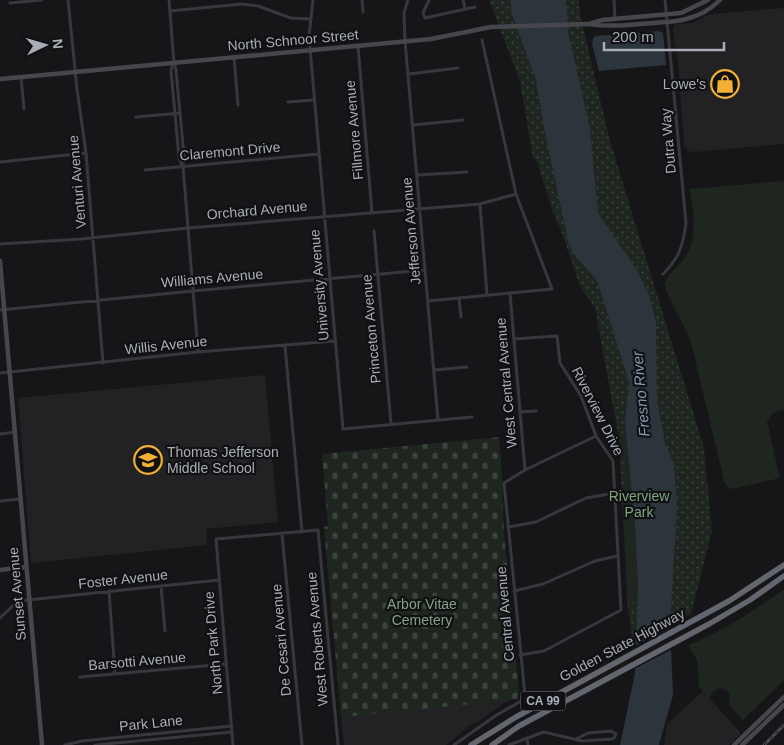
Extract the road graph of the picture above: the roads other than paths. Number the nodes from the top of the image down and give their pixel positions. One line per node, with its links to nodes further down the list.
1 (42, 0): 13 (street)
2 (68, 0): 30 (street, Venturi Avenue)
3 (169, 0): 16 (street)
4 (313, 0): 19 (street, University Avenue)
5 (362, 0): 17 (street)
6 (408, 0): 24 (street)
7 (429, 0): 15 (street)
8 (463, 0): 15 (street)
9 (614, 0): 20 (street)
10 (665, 0): 18 (street, Dutra Way)
11 (708, 0): 18 (street, North Schnoor Street)
12 (720, 0): 21 (street, North Schnoor Street)
13 (10, 3)
14 (475, 6): 15 (street)
15 (465, 9)
16 (170, 11): 19 (street); 28 (street)
17 (363, 12)
18 (667, 14): 20 (street, North Schnoor Street); 21 (street, Dutra Way)
19 (311, 19): 26 (street, University Avenue)
20 (615, 19): 22 (street, North Schnoor Street)
21 (668, 22): 22 (street, North Schnoor Street); 62 (street, Dutra Way)
22 (588, 24): 24 (street, North Schnoor Street)
23 (482, 40): 50 (street)
24 (405, 41): 25 (street, North Schnoor Street); 31 (street, Jefferson Avenue)
25 (358, 46): 26 (street, North Schnoor Street); 53 (street, Fillmore Avenue)
26 (310, 50): 27 (street, North Schnoor Street); 34 (street, University Avenue)
27 (234, 57): 28 (street, North Schnoor Street); 36 (street)
28 (174, 63): 30 (street, North Schnoor Street); 38 (street); 39 (street)
29 (458, 68): 31 (street)
30 (75, 72): 32 (street, North Schnoor Street); 43 (street, Venturi Avenue)
31 (409, 74): 42 (street, Jefferson Avenue)
32 (21, 77): 33 (street, North Schnoor Street); 37 (street)
33 (0, 79)
34 (314, 100): 35 (street); 44 (street, University Avenue)
35 (288, 102)
36 (238, 105)
37 (24, 109)
38 (175, 113): 39 (street); 40 (street); 46 (street)
39 (180, 113): 46 (street)
40 (136, 117)
41 (463, 120): 42 (street)
42 (413, 125): 49 (street, Jefferson Avenue)
43 (86, 153): 45 (street); 57 (street, Venturi Avenue)
44 (318, 154): 46 (street, Claremont Drive); 54 (street, University Avenue)
45 (0, 162)
46 (182, 166): 47 (street, Claremont Drive); 55 (street)
47 (145, 170)
48 (467, 172): 49 (street)
49 (418, 176): 52 (street, Jefferson Avenue)
50 (516, 194): 51 (street, Orchard Avenue); 65 (street)
51 (480, 204): 52 (street, Orchard Avenue); 66 (street)
52 (420, 208): 53 (street, Orchard Avenue); 60 (street, Jefferson Avenue)
53 (372, 213): 54 (street, Orchard Avenue)
54 (324, 216): 55 (street, Orchard Avenue); 63 (street, University Avenue)
55 (188, 228): 57 (street, Orchard Avenue); 64 (street)
56 (374, 231): 61 (street, Princeton Avenue)
57 (93, 238): 58 (street, Orchard Avenue); 68 (street, Venturi Avenue)
58 (0, 244)
59 (0, 261): 70 (street, Sunset Avenue)
60 (426, 270): 61 (street, Williams Avenue); 69 (street, Jefferson Avenue)
61 (378, 274): 63 (street, Williams Avenue); 85 (street, Princeton Avenue)
62 (663, 274)
63 (329, 279): 64 (street, Williams Avenue); 73 (street, University Avenue)
64 (193, 291): 68 (street, Williams Avenue); 75 (street)
65 (510, 293): 66 (street); 72 (street, West Central Avenue)
66 (487, 295): 67 (street)
67 (459, 298): 69 (street); 71 (street)
68 (97, 301): 70 (street, Williams Avenue); 76 (street, Venturi Avenue)
69 (428, 301): 78 (street, Jefferson Avenue)
70 (2, 310): 80 (street, Sunset Avenue)
71 (461, 317)
72 (514, 339): 82 (street, West Central Avenue); 88 (street, Riverview Drive)
73 (335, 341): 74 (street, Willis Avenue); 85 (street, University Avenue)
74 (286, 346): 75 (street, Willis Avenue); 94 (street)
75 (198, 352): 76 (street, Willis Avenue)
76 (102, 363): 80 (street, Willis Avenue)
77 (467, 367): 78 (street)
78 (434, 370): 84 (street, Jefferson Avenue)
79 (0, 373): 80 (street, Willis Avenue)
80 (10, 373): 86 (street, Sunset Avenue)
81 (536, 410): 82 (street)
82 (520, 412): 89 (street, West Central Avenue)
83 (472, 417): 84 (street)
84 (438, 420): 85 (street)
85 (390, 424)
86 (15, 432): 87 (street); 91 (street, Sunset Avenue)
87 (0, 434)
88 (596, 436): 89 (street); 90 (street, Riverview Drive)
89 (525, 470): 93 (street)
90 (615, 493): 93 (street); 96 (street, Riverview Drive)
91 (21, 500): 92 (street); 98 (street, Sunset Avenue)
92 (0, 501)
93 (508, 527): 104 (street, Central Avenue)
94 (302, 532): 95 (street); 127 (street, West Roberts Avenue)
95 (282, 534): 101 (street, North Park Drive); 126 (street, De Cesari Avenue)
96 (617, 556): 104 (street); 108 (street, Riverview Drive)
97 (784, 565): 129 (highway, Golden State Highway / CA 99)
98 (26, 567): 99 (street); 105 (street, Sunset Avenue)
99 (0, 570)
100 (784, 576): 130 (highway, Golden State Highway / CA 99)
101 (219, 580): 102 (street, Foster Avenue); 109 (street, North Park Drive)
102 (161, 586): 103 (street, Foster Avenue); 107 (street)
103 (109, 591): 105 (street, Foster Avenue); 110 (street)
104 (514, 591): 108 (street, Central Avenue)
105 (29, 600): 106 (street); 120 (street, Sunset Avenue)
106 (0, 618)
107 (165, 631)
108 (520, 655): 128 (street, Central Avenue)
109 (226, 664): 110 (street, Barsotti Avenue); 114 (street, North Park Drive)
110 (115, 674): 111 (street, Barsotti Avenue)
111 (80, 677)
112 (784, 697): 133 (street)
113 (784, 705): 134 (street)
114 (232, 726): 115 (street, North Park Drive); 118 (street, Park Lane)
115 (232, 732): 124 (street, Park Lane); 125 (street, North Park Drive)
116 (527, 738): 117 (street); 131 (street); 132 (street)
117 (576, 739): 117 (street)
118 (88, 740): 119 (street, Park Lane); 123 (street)
119 (82, 743): 122 (street, Park Lane)
120 (42, 745)
121 (65, 745): 122 (street, Park Lane)
122 (74, 745)
123 (89, 745)
124 (95, 745)
125 (233, 745)
126 (302, 745)
127 (338, 745)
128 (454, 745)
129 (471, 745)
130 (492, 745)
131 (509, 745)
132 (528, 745)
133 (734, 745)
134 (742, 745)

